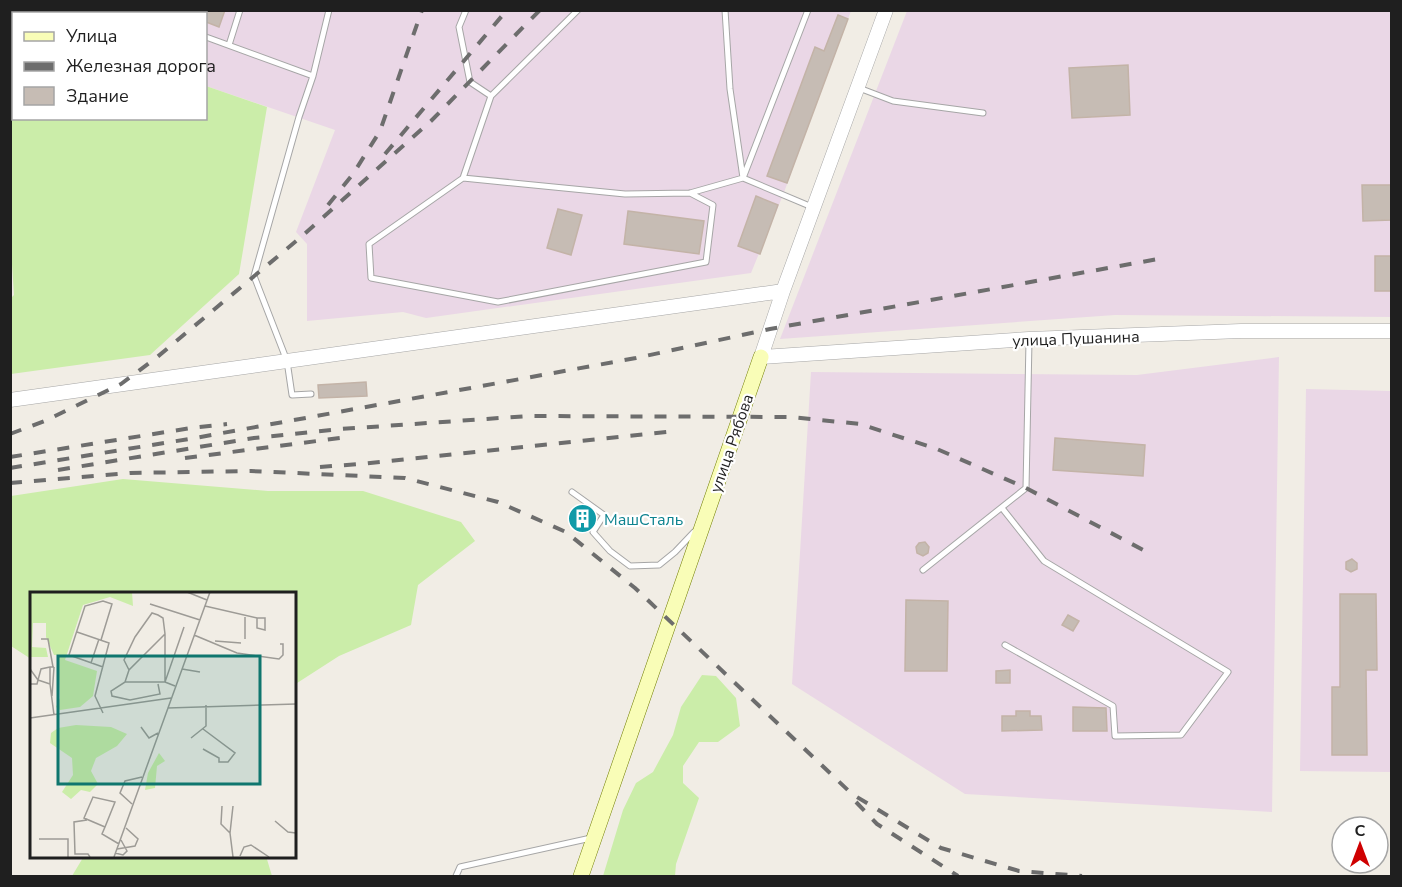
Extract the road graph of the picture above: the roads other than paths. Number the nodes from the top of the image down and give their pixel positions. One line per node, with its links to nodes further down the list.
1 (240, 10): 9 (lane)
2 (329, 10): 10 (lane)
3 (466, 10): 12 (lane)
4 (578, 10): 12 (lane)
5 (725, 10): 15 (lane)
6 (808, 10): 15 (lane)
7 (886, 10): 11 (street, улица Рябова)
8 (207, 37): 9 (lane)
9 (229, 45): 10 (lane)
10 (313, 76): 22 (lane)
11 (858, 87): 13 (lane); 17 (street, улица Рябова)
12 (491, 96): 14 (lane)
13 (983, 113)
14 (463, 178): 16 (lane); 16 (lane)
15 (743, 178): 16 (lane); 17 (lane)
16 (690, 193)
17 (813, 208): 18 (street, улица Рябова)
18 (783, 291): 21 (street, улица Рябова); 22 (street)
19 (1392, 331): 20 (street, улица Пушанина)
20 (1029, 339): 21 (street, улица Пушанина); 26 (lane)
21 (761, 357): 27 (main road, улица Рябова)
22 (287, 361): 23 (lane); 24 (street)
23 (311, 394)
24 (10, 400)
25 (572, 492): 27 (lane)
26 (1002, 508): 28 (lane); 29 (lane)
27 (704, 522): 30 (main road, улица Рябова)
28 (922, 570)
29 (1005, 645)
30 (595, 837): 31 (lane); 32 (main road, улица Рябова)
31 (456, 876)
32 (581, 876)

